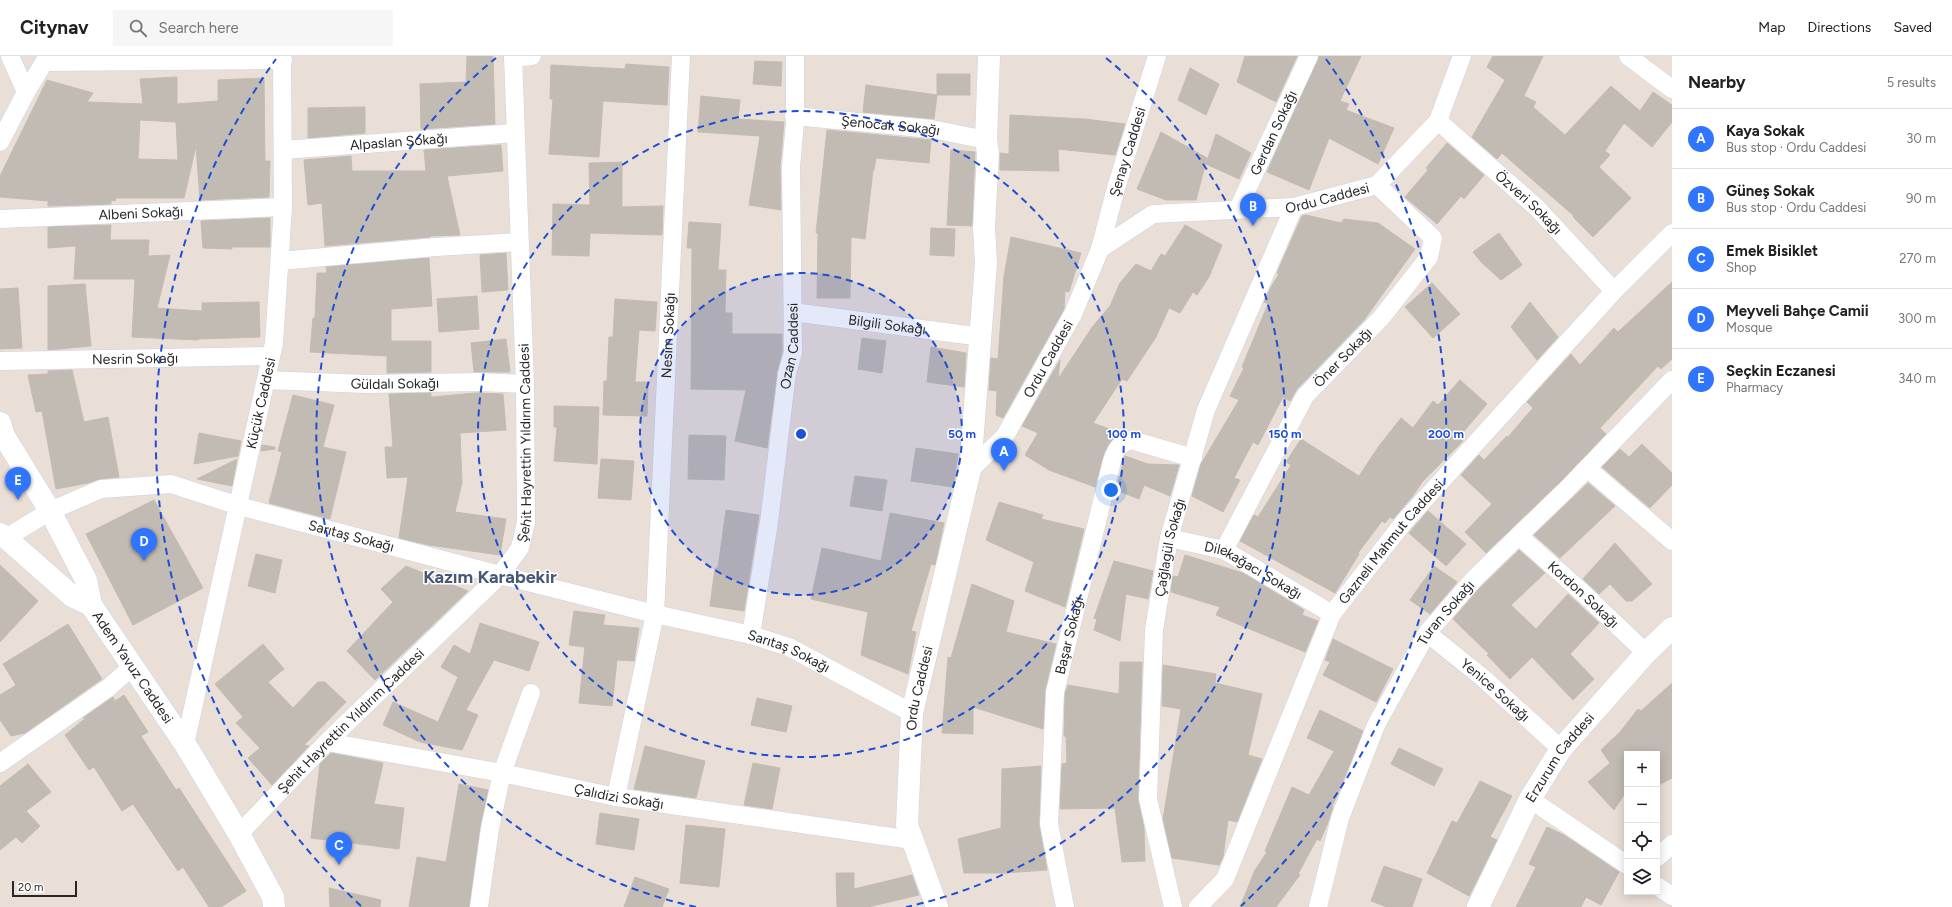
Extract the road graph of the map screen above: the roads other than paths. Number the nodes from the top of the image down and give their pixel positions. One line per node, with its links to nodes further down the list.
1 (10, 56): 14 (street)
2 (532, 56): 10 (street)
3 (681, 56): 51 (street, Nesim Sokağı)
4 (795, 56): 15 (street, Ozan Caddesi)
5 (989, 56): 18 (street, Ordu Caddesi)
6 (1157, 56): 28 (street, Şenay Caddesi)
7 (1310, 56): 24 (street, Gerdan Sokağı)
8 (1462, 56): 16 (street, Ordu Caddesi)
9 (1628, 56): 13 (street)
10 (513, 57): 17 (street, Şehit Hayrettin Yıldırım Caddesi)
11 (282, 58): 12 (street); 20 (street, Küçük Caddesi)
12 (46, 59): 14 (street)
13 (1672, 90)
14 (26, 92): 19 (street)
15 (794, 116): 18 (street, Şenocak Sokağı); 31 (street, Ozan Caddesi)
16 (1438, 121): 21 (street, Ordu Caddesi); 30 (street, Özveri Sokağı)
17 (515, 133): 20 (street, Alpaslan Sokağı); 27 (street, Şehit Hayrettin Yıldırım Caddesi)
18 (986, 140): 32 (street, Ordu Caddesi)
19 (0, 142)
20 (282, 150): 22 (street, Küçük Caddesi)
21 (1377, 185): 23 (street, Ordu Caddesi); 48 (street, Öner Sokağı)
22 (282, 207): 25 (street, Albeni Sokağı); 29 (street, Küçük Caddesi)
23 (1294, 207): 24 (street, Ordu Caddesi); 39 (street, Çağlagül Sokağı)
24 (1238, 209): 28 (street, Ordu Caddesi)
25 (0, 219)
26 (1672, 233): 30 (street, Gazneli Mahmut Caddesi)
27 (519, 242): 29 (street); 37 (street, Şehit Hayrettin Yıldırım Caddesi)
28 (1100, 249): 41 (street, Ordu Caddesi)
29 (280, 262): 33 (street, Küçük Caddesi)
30 (1614, 291): 52 (street, Gazneli Mahmut Caddesi)
31 (793, 312): 32 (street, Bilgili Sokağı); 55 (street, Ozan Caddesi)
32 (982, 337): 41 (street, Ordu Caddesi)
33 (271, 356): 34 (street, Nesrin Sokağı); 35 (street, Küçük Caddesi)
34 (0, 361)
35 (266, 380): 37 (street, Güldalı Sokağı); 42 (street, Küçük Caddesi)
36 (1672, 380): 40 (street, Turan Sokağı)
37 (525, 384): 49 (street, Şehit Hayrettin Yıldırım Caddesi)
38 (0, 423): 43 (street, Adem Yavuz Caddesi)
39 (1193, 458): 46 (street, Çağlagül Sokağı); 77 (street, Başar Sokağı)
40 (1587, 468): 45 (street, Turan Sokağı); 47 (street)
41 (970, 470): 59 (street, Ordu Caddesi)
42 (239, 506): 43 (street, Sarıtaş Sokağı); 49 (street, Sarıtaş Sokağı); 61 (street, Küçük Caddesi)
43 (50, 511): 44 (street, Sarıtaş Sokağı); 50 (street, Adem Yavuz Caddesi)
44 (3, 536): 50 (street)
45 (1519, 536): 54 (street, Turan Sokağı); 56 (street, Kordon Sokağı)
46 (1169, 538): 48 (street, Dilekağacı Sokağı); 78 (street, Çağlagül Sokağı)
47 (1672, 541)
48 (1224, 550): 52 (street, Dilekağacı Sokağı)
49 (500, 575): 51 (street, Sarıtaş Sokağı); 60 (street, Şehit Hayrettin Yıldırım Caddesi)
50 (91, 605): 57 (street, Adem Yavuz Caddesi)
51 (655, 614): 55 (street, Sarıtaş Sokağı); 65 (street)
52 (1332, 614): 79 (street, Gazneli Mahmut Caddesi)
53 (1672, 628): 56 (street, Erzurum Caddesi)
54 (1427, 633): 62 (street, Yenice Sokağı); 80 (street, Turan Sokağı)
55 (751, 635): 59 (street, Sarıtaş Sokağı)
56 (1646, 653): 62 (street, Erzurum Caddesi)
57 (133, 666): 61 (street, Adem Yavuz Caddesi); 63 (street)
58 (531, 693): 64 (street)
59 (912, 713): 68 (street, Ordu Caddesi)
60 (327, 742): 64 (street, Çalıdizi Sokağı); 67 (street, Şehit Hayrettin Yıldırım Caddesi)
61 (185, 744): 67 (street, Adem Yavuz Caddesi)
62 (1561, 749): 66 (street, Erzurum Caddesi)
63 (0, 763)
64 (502, 773): 65 (street, Çalıdizi Sokağı); 75 (street)
65 (616, 797): 68 (street, Çalıdizi Sokağı)
66 (1530, 799): 71 (street); 81 (street, Erzurum Caddesi)
67 (239, 834): 74 (street, Adem Yavuz Caddesi)
68 (912, 840): 76 (street, Ordu Caddesi)
69 (1672, 844): 70 (street)
70 (1660, 855)
71 (1624, 864)
72 (1660, 888): 73 (street)
73 (1672, 896)
74 (274, 907)
75 (479, 907)
76 (937, 907)
77 (1065, 907)
78 (1173, 907)
79 (1198, 907)
80 (1318, 907)
81 (1478, 907)

